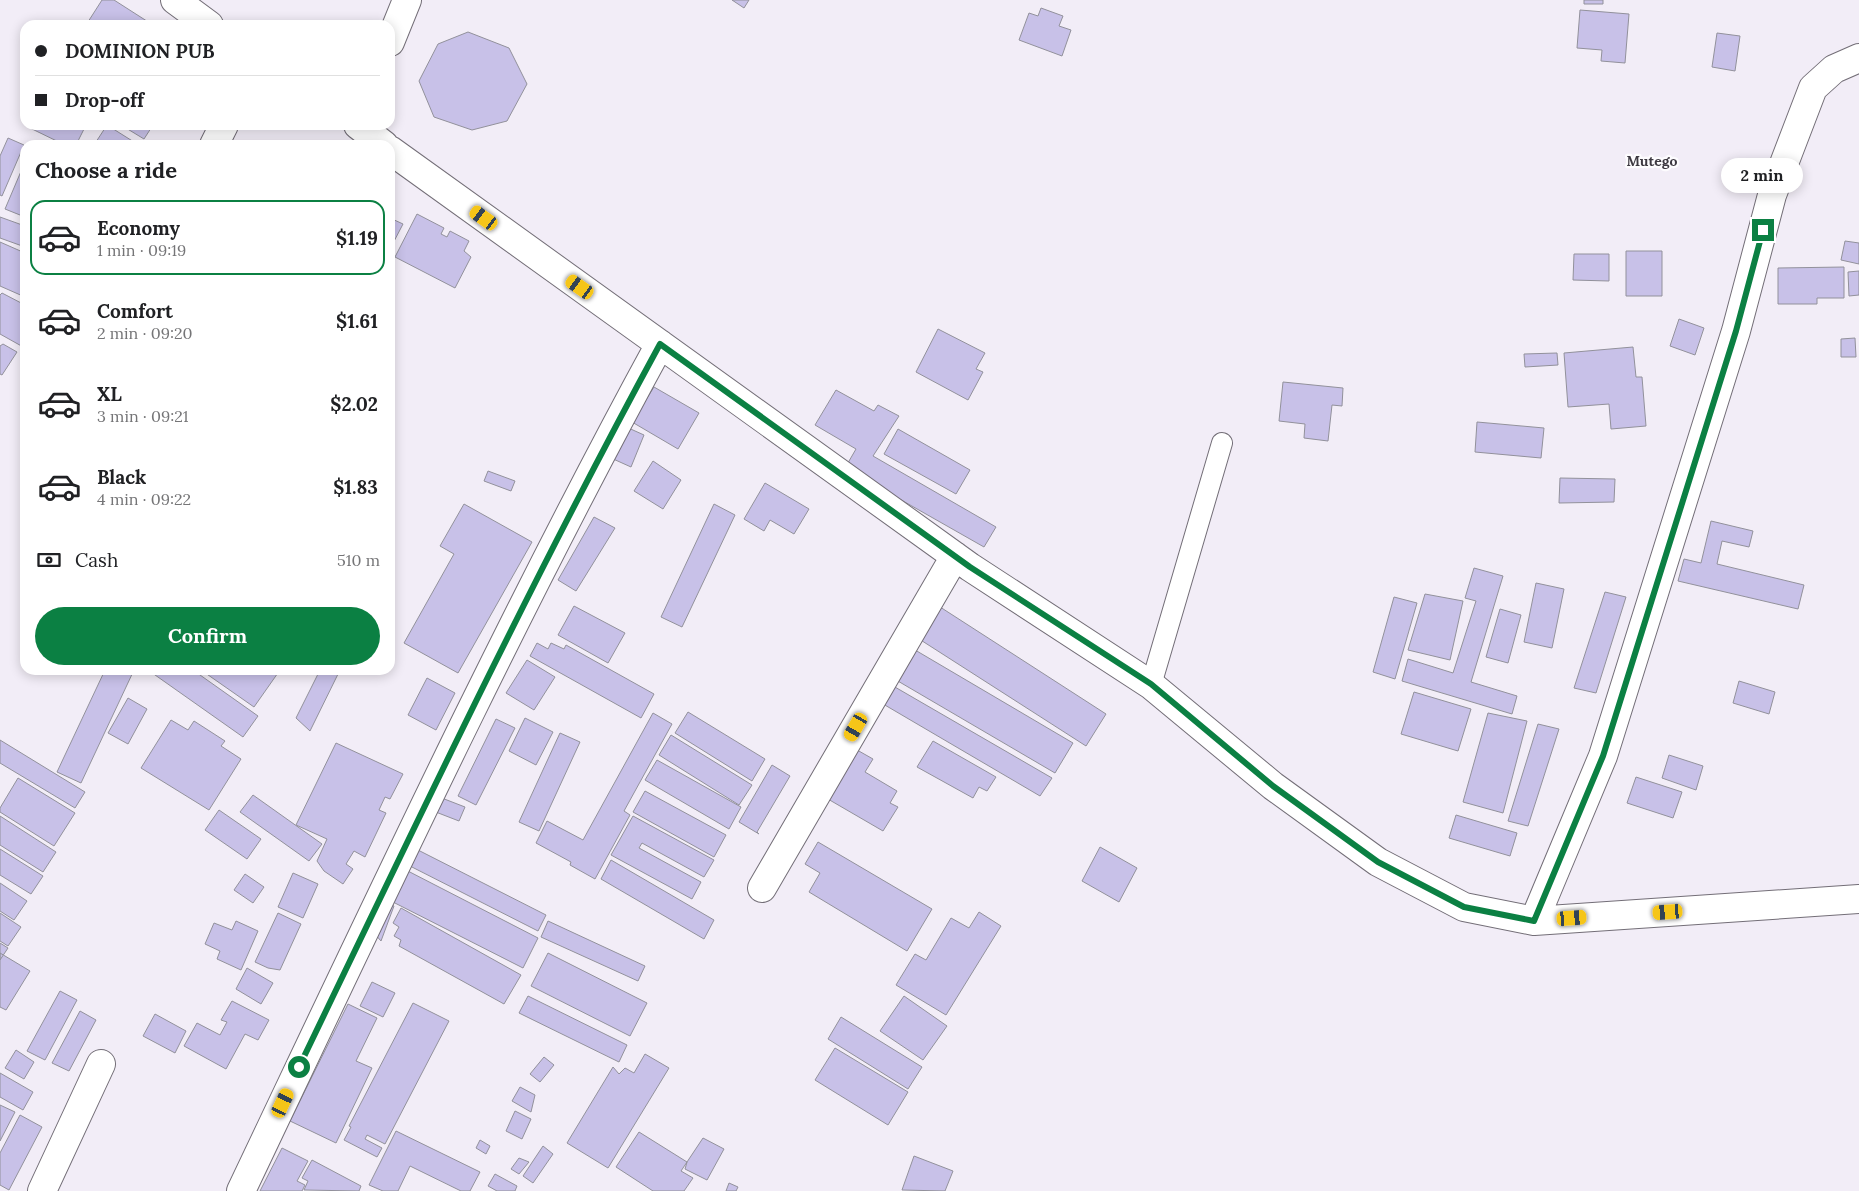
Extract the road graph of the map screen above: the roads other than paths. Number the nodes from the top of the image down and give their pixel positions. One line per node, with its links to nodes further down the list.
1 (175, 0): 3 (street)
2 (407, 0): 4 (street)
3 (202, 20)
4 (395, 30)
5 (1859, 58): 15 (street)
6 (364, 130): 7 (street)
7 (378, 140)
8 (395, 154): 9 (street)
9 (660, 344): 11 (street); 18 (street)
10 (1222, 443): 12 (lane)
11 (955, 556): 12 (street); 13 (street)
12 (1151, 684): 15 (street)
13 (762, 888)
14 (1859, 899): 15 (street)
15 (1534, 921)
16 (101, 1064): 17 (street)
17 (42, 1191)
18 (240, 1191)

